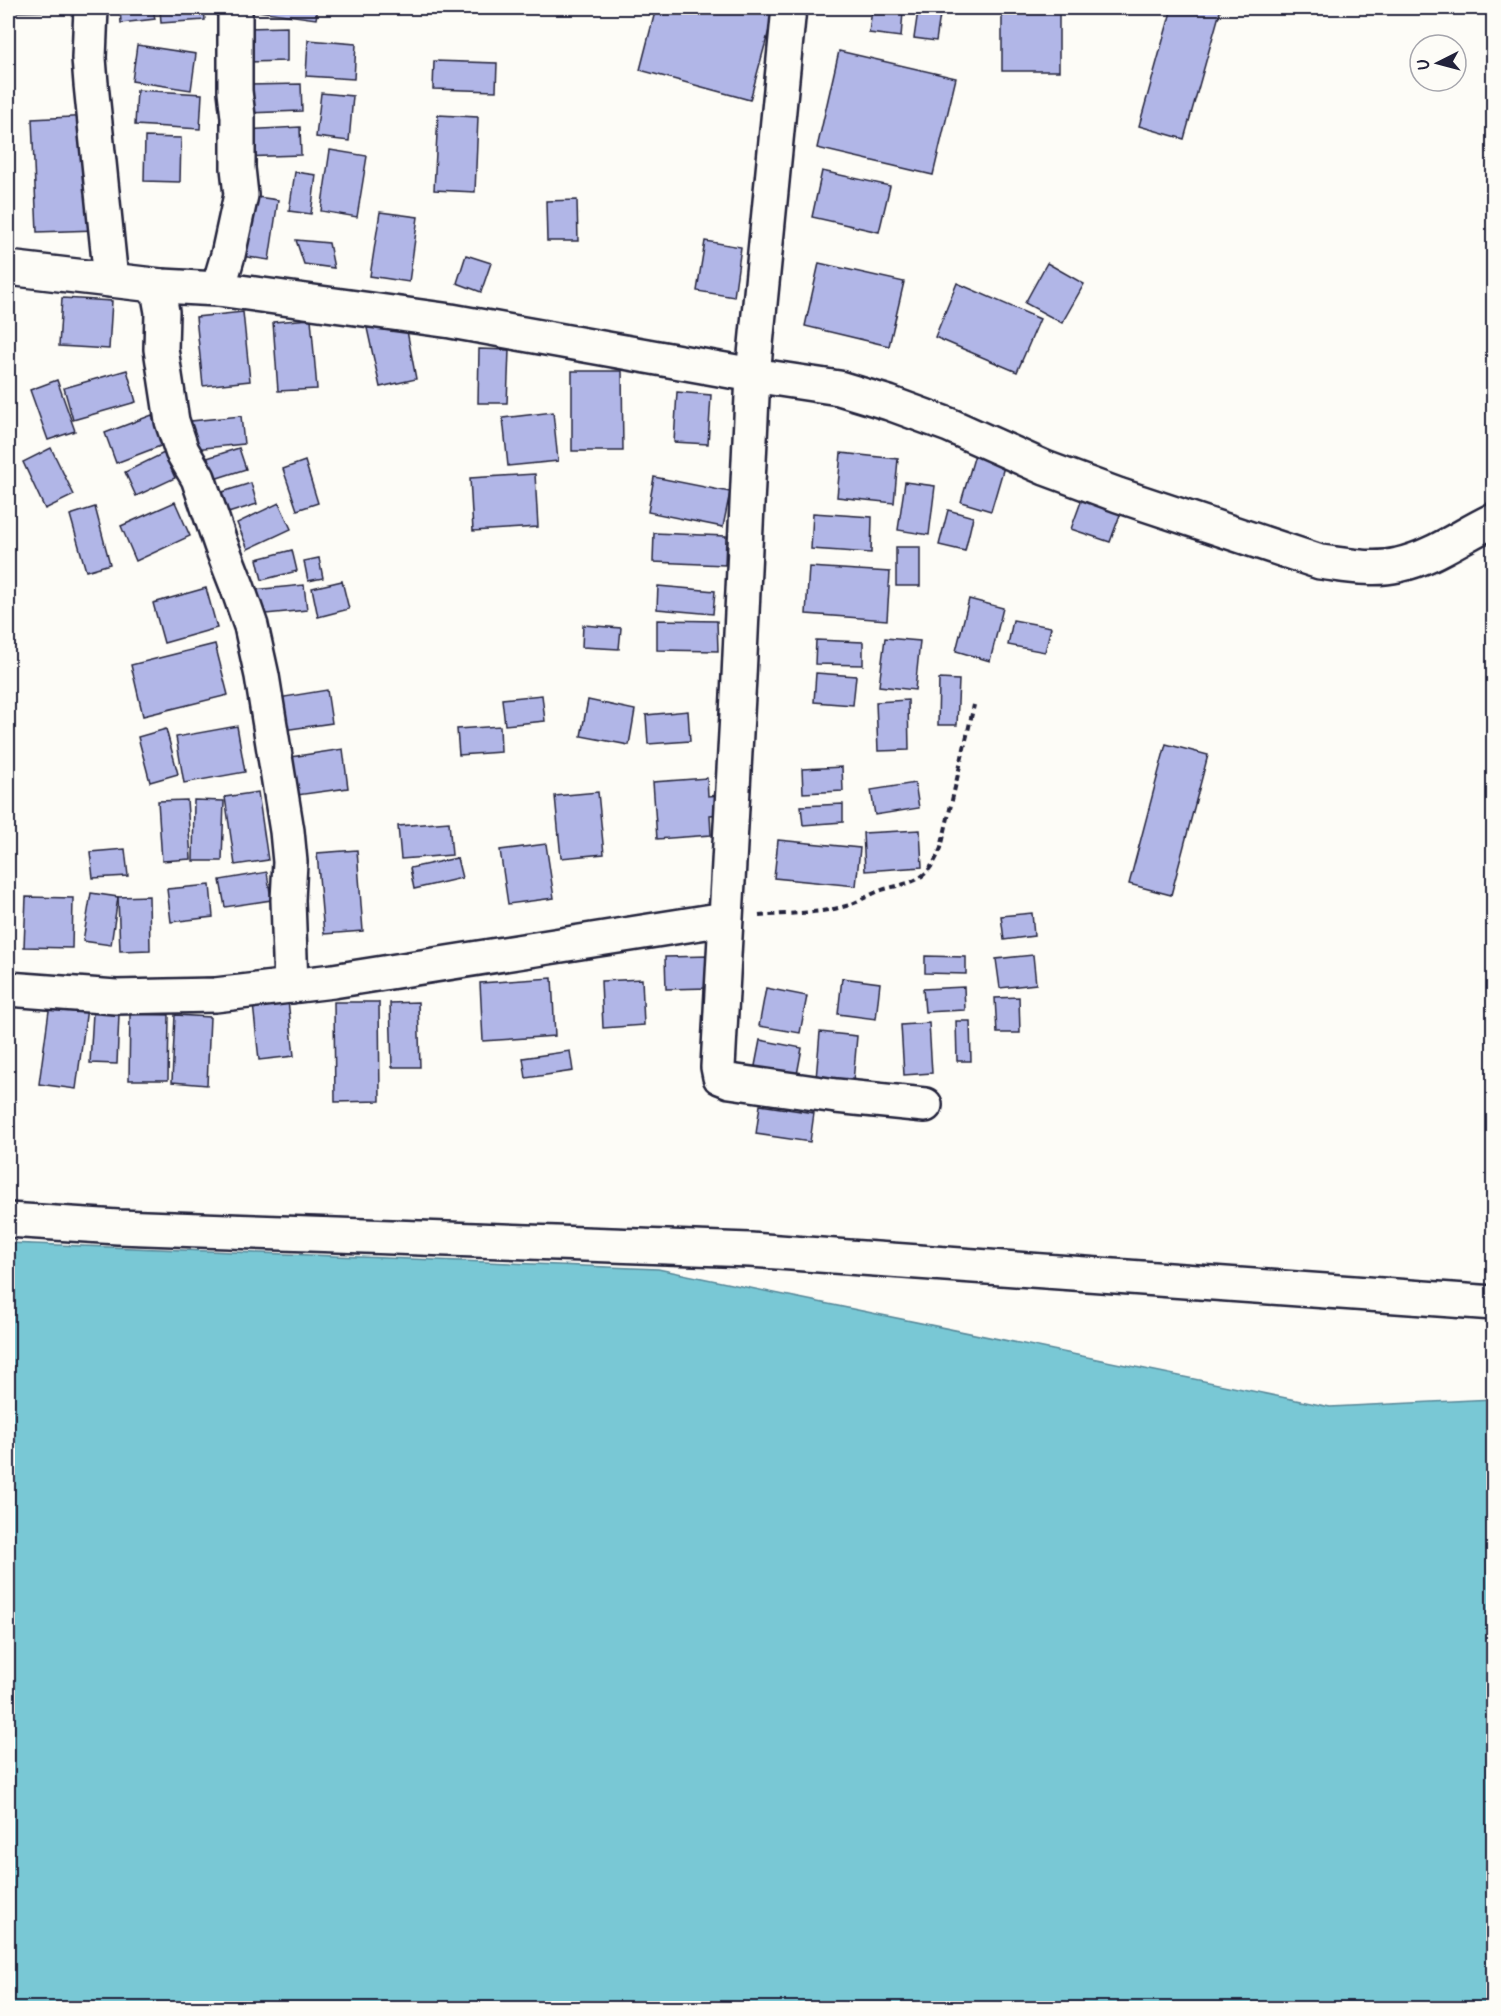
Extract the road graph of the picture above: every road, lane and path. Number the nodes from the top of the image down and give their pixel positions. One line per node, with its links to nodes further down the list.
1 (91, 8): 5 (street)
2 (235, 8): 7 (street)
3 (789, 8): 8 (street)
4 (8, 268): 5 (street)
5 (111, 280): 6 (street)
6 (162, 286): 7 (street); 12 (street)
7 (218, 289): 8 (street)
8 (753, 375): 9 (street); 11 (street)
9 (1494, 520)
10 (974, 705): 11 (path)
11 (725, 918): 12 (street); 14 (street)
12 (291, 986): 13 (street)
13 (8, 989)
14 (924, 1105)
15 (8, 1220): 16 (street)
16 (1494, 1303)

